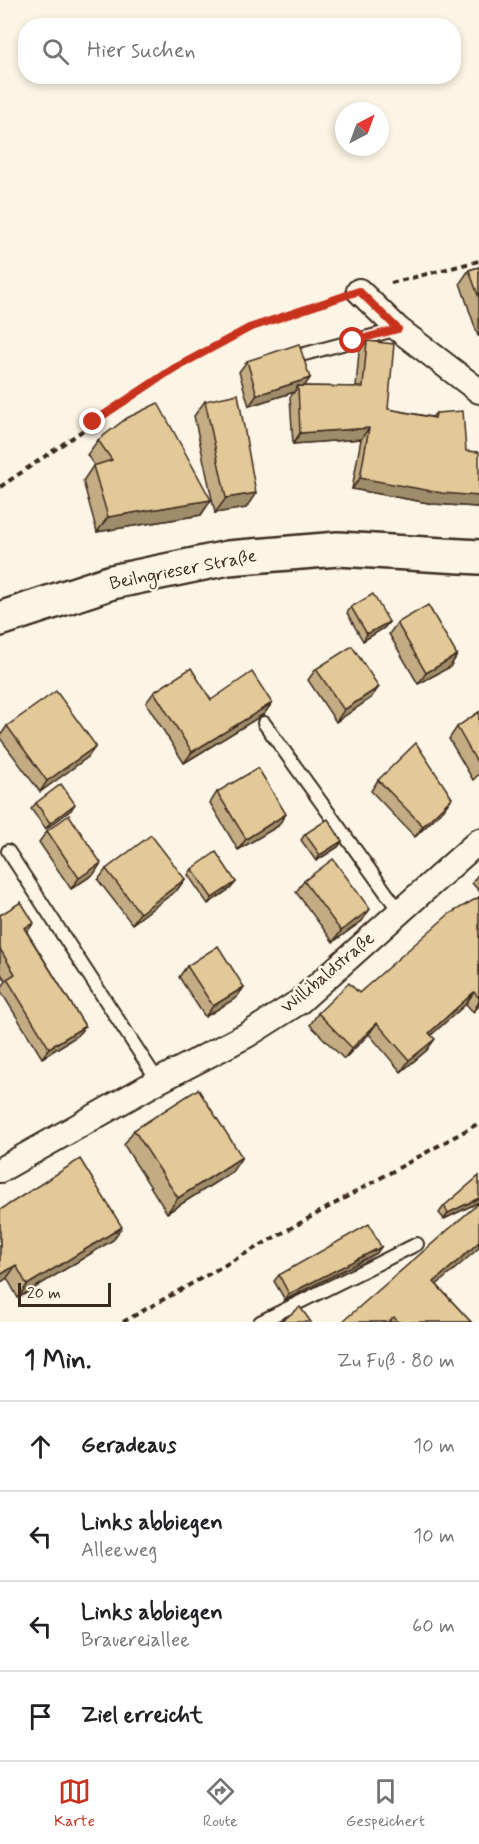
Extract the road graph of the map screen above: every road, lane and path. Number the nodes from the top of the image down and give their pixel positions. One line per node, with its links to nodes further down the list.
1 (479, 261): 2 (path)
2 (359, 291): 3 (street); 6 (path)
3 (398, 329): 4 (lane); 5 (street)
4 (302, 355)
5 (479, 392)
6 (0, 487)
7 (479, 556): 8 (main road, Beilngrieser Straße)
8 (0, 619)
9 (264, 723): 12 (lane)
10 (479, 841): 12 (street, Willibaldstraße)
11 (8, 851): 13 (lane)
12 (400, 912): 13 (street, Willibaldstraße)
13 (158, 1081): 15 (street, Willibaldstraße)
14 (479, 1123): 17 (path)
15 (0, 1170)
16 (417, 1244): 18 (lane)
17 (123, 1322)
18 (260, 1322)

